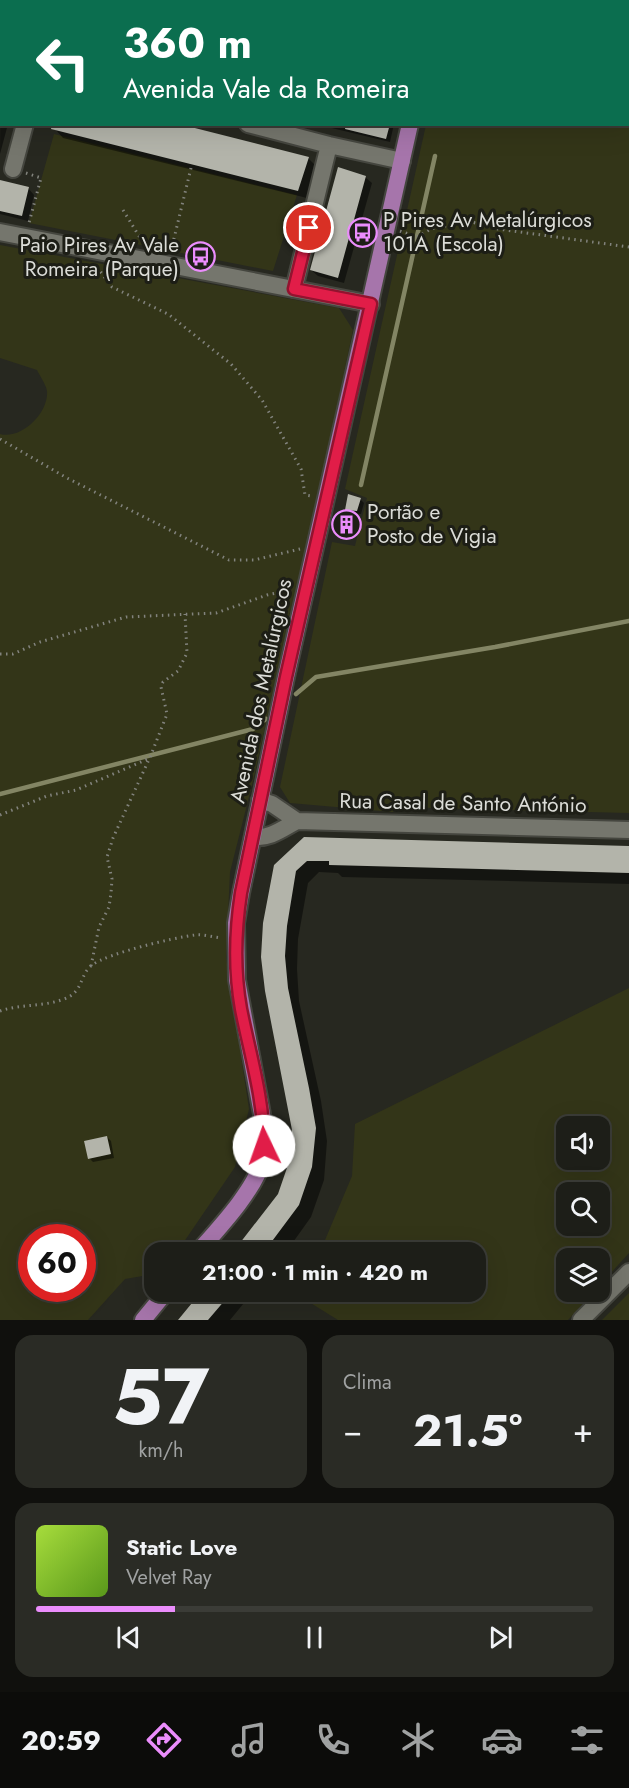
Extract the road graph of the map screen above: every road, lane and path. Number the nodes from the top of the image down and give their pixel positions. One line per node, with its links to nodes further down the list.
1 (24, 126): 7 (street)
2 (256, 126): 4 (street)
3 (410, 126): 5 (main road, Avenida dos Metalúrgicos)
4 (329, 145): 5 (street); 16 (street)
5 (402, 161): 17 (main road, Avenida dos Metalúrgicos)
6 (191, 168): 12 (path)
7 (13, 169): 11 (path)
8 (123, 210): 12 (path)
9 (398, 230): 13 (path)
10 (0, 232): 11 (street)
11 (25, 237): 14 (street)
12 (172, 245): 15 (path)
13 (629, 247)
14 (97, 251): 15 (street); 19 (path)
15 (168, 265): 16 (street)
16 (294, 289): 17 (street)
17 (371, 304): 19 (main road, Avenida dos Metalúrgicos)
18 (0, 439): 20 (path)
19 (327, 500): 20 (main road, Avenida dos Metalúrgicos)
20 (316, 546): 21 (main road, Avenida dos Metalúrgicos)
21 (307, 586): 22 (path); 25 (main road, Avenida dos Metalúrgicos)
22 (185, 614): 23 (path); 24 (path)
23 (0, 654)
24 (149, 758): 26 (path); 31 (path)
25 (260, 800): 27 (street); 29 (main road, Avenida dos Metalúrgicos)
26 (0, 815)
27 (297, 821): 28 (street, Rua Casal de Santo António); 29 (street)
28 (629, 830)
29 (253, 837): 30 (main road, Avenida dos Metalúrgicos)
30 (236, 940): 31 (path); 33 (main road, Avenida dos Metalúrgicos)
31 (91, 966): 32 (path)
32 (0, 1011)
33 (206, 1242)
34 (629, 1272): 37 (street)
35 (158, 1302): 36 (main road)
36 (143, 1320)
37 (581, 1320)

